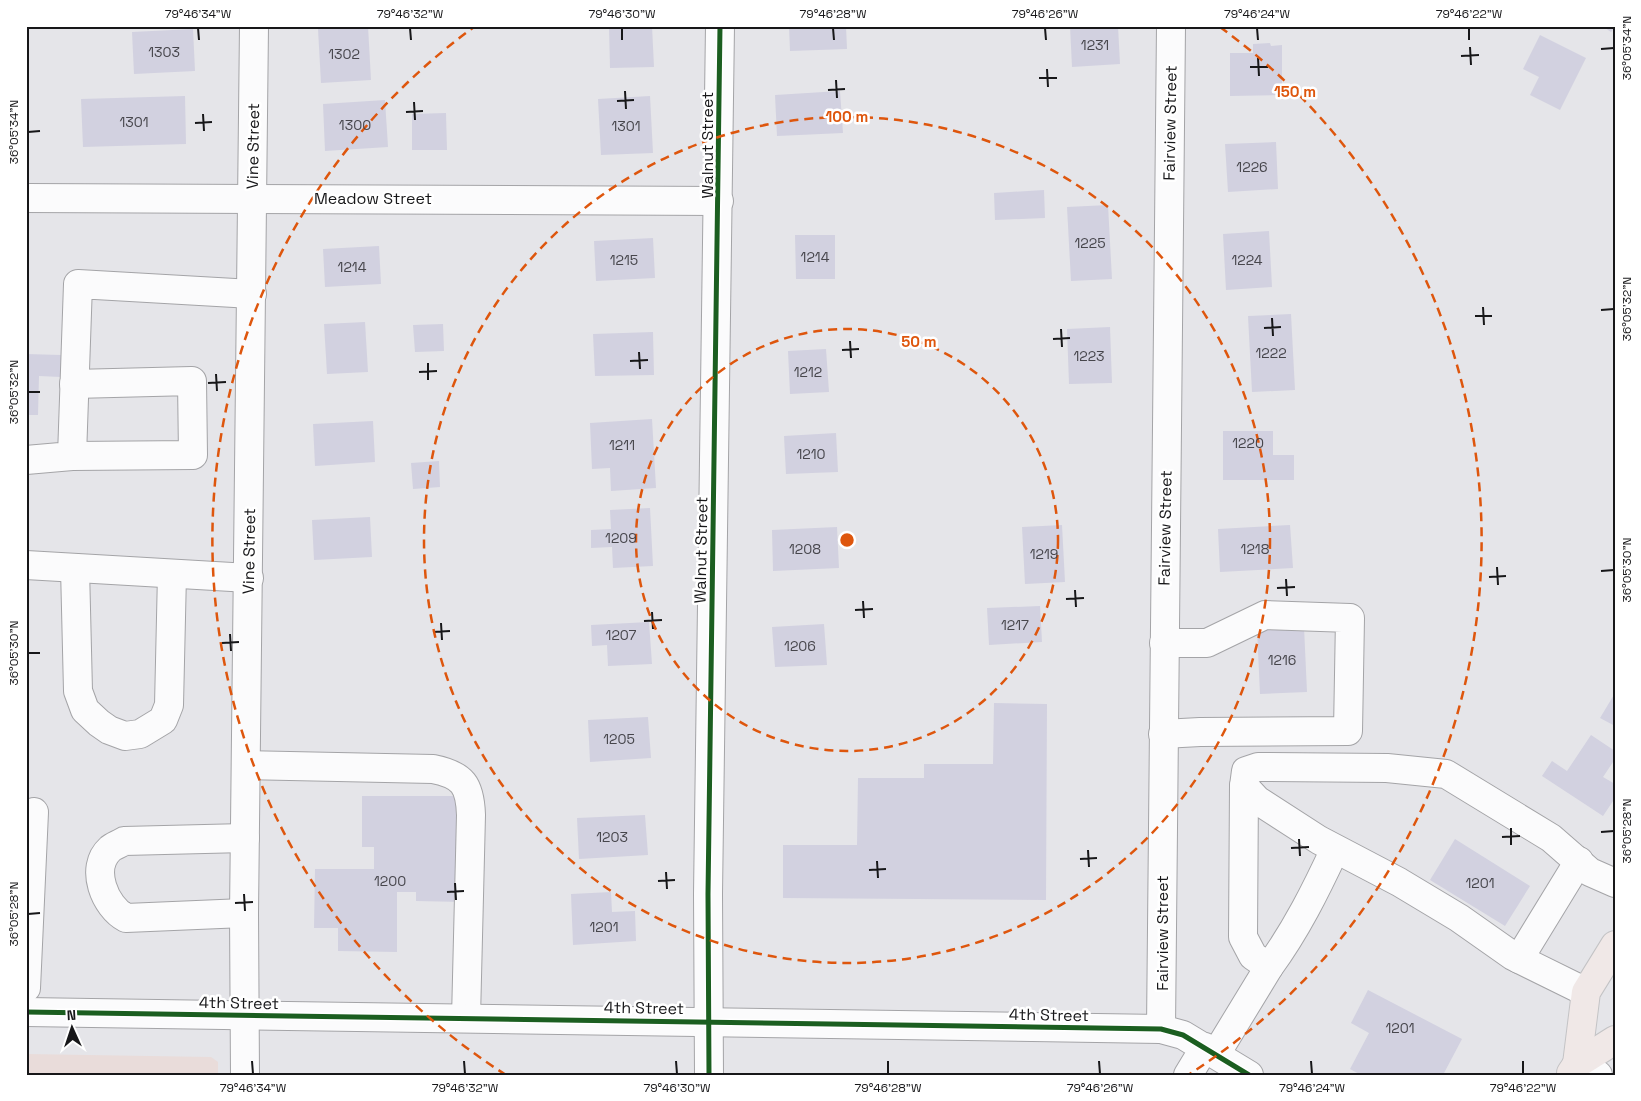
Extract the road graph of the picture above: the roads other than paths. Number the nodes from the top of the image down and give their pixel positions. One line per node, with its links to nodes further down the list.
1 (254, 26): 5 (street, Vine Street)
2 (720, 26): 6 (street, Walnut Street)
3 (1171, 26): 15 (street, Fairview Street)
4 (26, 198): 5 (street, Meadow Street)
5 (253, 198): 6 (street, Meadow Street); 7 (street, Vine Street)
6 (719, 201): 33 (street, Walnut Street)
7 (252, 294): 8 (street); 14 (street, Vine Street)
8 (74, 384): 9 (street); 9 (street)
9 (72, 456): 10 (street)
10 (26, 460)
11 (26, 566): 12 (street)
12 (75, 568): 13 (street); 13 (street)
13 (172, 574): 14 (street)
14 (249, 578): 17 (street, Vine Street)
15 (1164, 643): 16 (street, Fairview Street); 16 (street)
16 (1163, 734): 34 (street, Fairview Street)
17 (246, 765): 20 (street, Vine Street); 32 (street)
18 (1244, 786): 21 (street); 22 (street); 27 (street)
19 (34, 812): 28 (street)
20 (245, 838): 24 (street, Vine Street); 24 (street)
21 (1336, 849): 26 (street); 27 (street)
22 (1579, 862): 23 (street); 26 (street)
23 (1615, 883)
24 (244, 913): 31 (street, Vine Street)
25 (1615, 945): 29 (main road)
26 (1519, 959): 29 (street)
27 (1269, 967): 36 (street)
28 (26, 988)
29 (1586, 992): 37 (main road)
30 (26, 1012): 31 (street, 4th Street)
31 (245, 1016): 32 (street, 4th Street); 38 (street, Vine Street)
32 (466, 1018): 33 (street, 4th Street)
33 (710, 1022): 34 (street, 4th Street); 39 (street, Walnut Street)
34 (1161, 1029): 36 (street, 4th Street)
35 (1615, 1040): 37 (main road)
36 (1210, 1050): 40 (street); 41 (street, 4th Street)
37 (1582, 1071)
38 (245, 1075)
39 (709, 1075)
40 (1188, 1075)
41 (1250, 1075)

